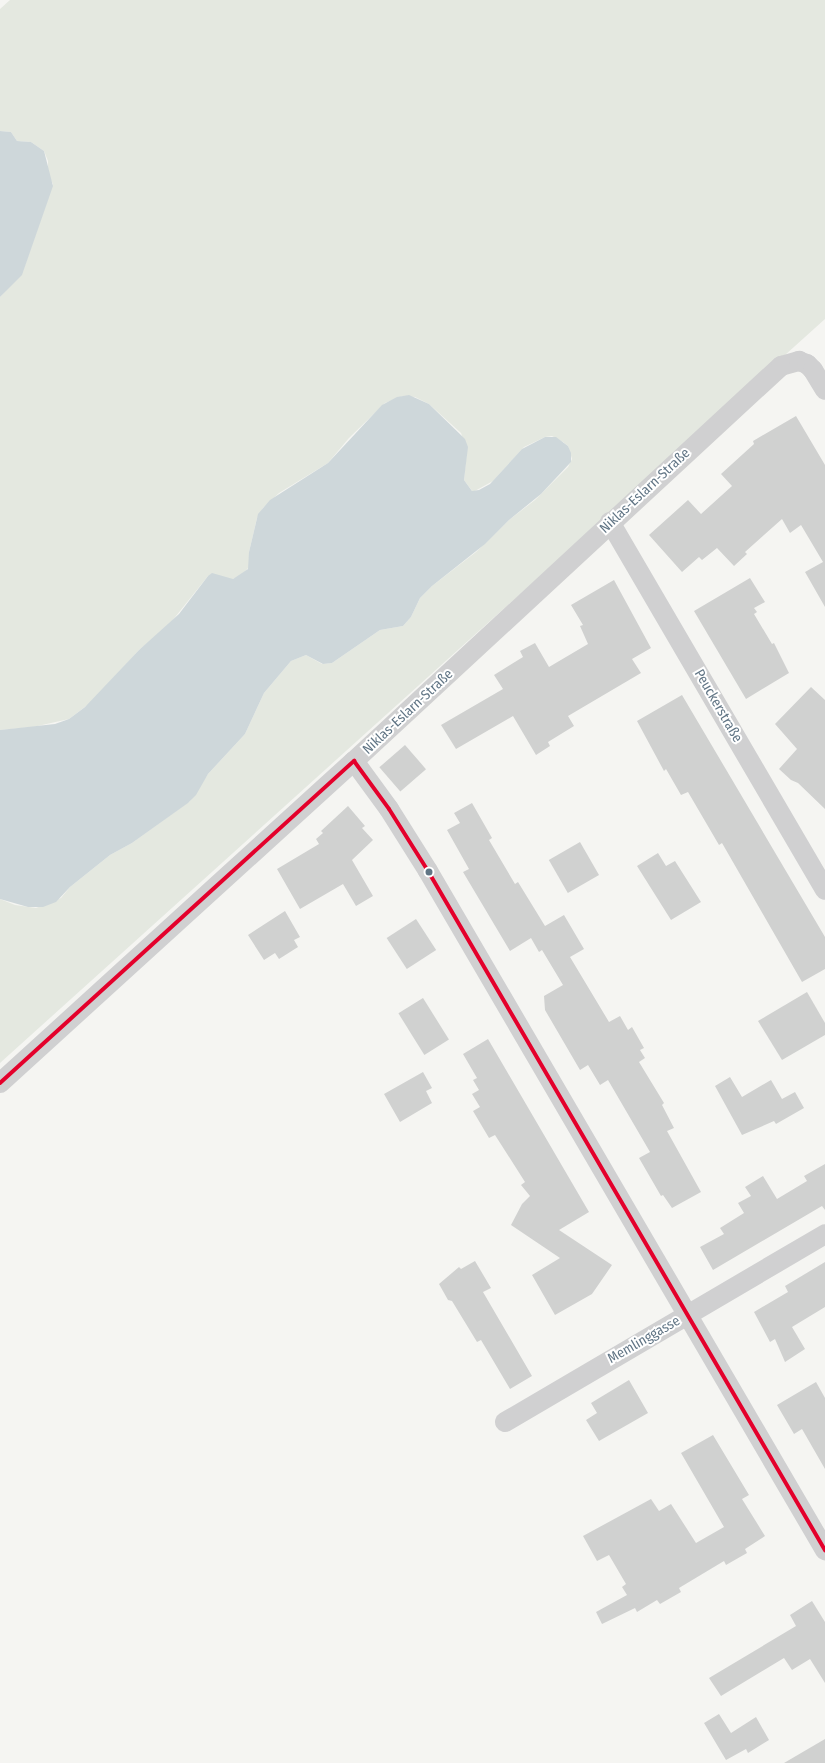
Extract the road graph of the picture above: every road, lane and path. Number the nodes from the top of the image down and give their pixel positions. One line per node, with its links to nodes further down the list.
1 (825, 390): 2 (street, Niklas-Eslarn-Straße)
2 (610, 522): 3 (street, Niklas-Eslarn-Straße); 4 (street, Peuckerstraße)
3 (354, 762): 5 (street, Niklas-Eslarn-Straße); 7 (street)
4 (825, 890)
5 (0, 1083)
6 (825, 1234): 7 (street, Memlinggasse)
7 (687, 1315): 8 (street, Memlinggasse); 9 (street)
8 (505, 1422)
9 (825, 1550)

